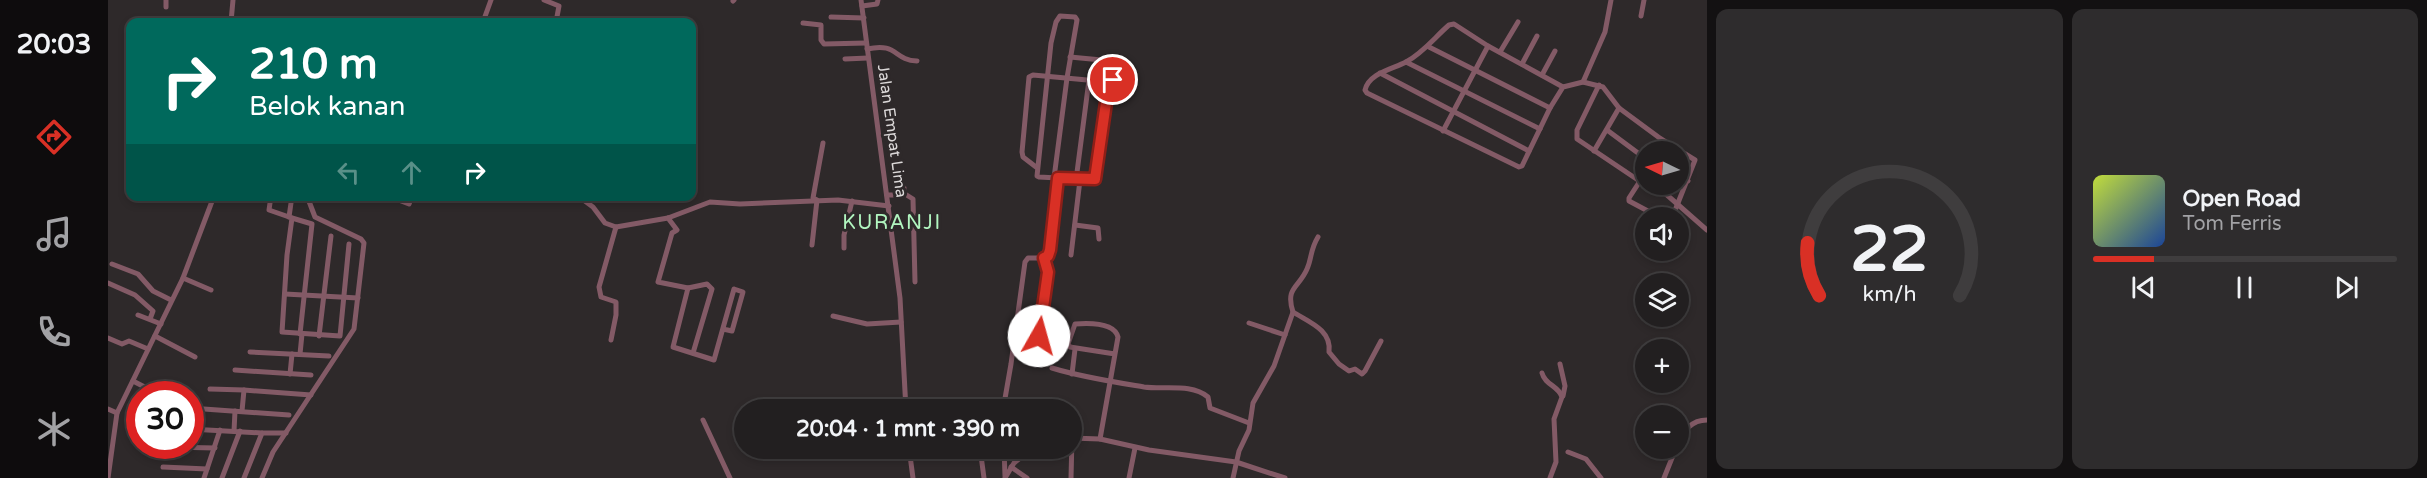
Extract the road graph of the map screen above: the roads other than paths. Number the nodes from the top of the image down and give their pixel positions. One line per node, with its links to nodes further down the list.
1 (232, 0): 10 (street)
2 (491, 0): 11 (street)
3 (544, 0): 12 (street)
4 (878, 0): 7 (street)
5 (1611, 0): 34 (street)
6 (1644, 0): 8 (street)
7 (862, 3): 13 (street, Jalan Empat Lima)
8 (1641, 16)
9 (831, 17): 13 (street)
10 (231, 18)
11 (484, 18)
12 (557, 18)
13 (864, 18): 17 (street, Jalan Empat Lima)
14 (1518, 22): 21 (street)
15 (803, 23): 17 (street)
16 (1537, 36): 27 (street)
17 (866, 46): 23 (street, Jalan Empat Lima); 25 (street)
18 (1488, 46): 19 (street); 21 (street); 28 (street)
19 (1429, 47): 26 (street); 28 (street)
20 (1555, 51): 30 (street)
21 (1500, 52): 27 (street)
22 (1070, 57): 31 (street); 32 (street); 35 (street)
23 (868, 58): 24 (street); 58 (street, Jalan Empat Lima)
24 (845, 59)
25 (917, 61)
26 (1406, 62): 29 (street); 38 (street)
27 (1522, 64): 30 (street)
28 (1475, 70): 38 (street); 39 (street)
29 (1380, 73): 41 (street); 44 (street)
30 (1542, 75): 37 (street)
31 (1047, 77): 32 (street); 52 (street); 52 (street)
32 (1066, 78): 33 (street); 53 (street)
33 (1089, 80): 35 (street); 56 (street)
34 (1584, 80): 36 (street); 37 (street)
35 (1109, 82): 56 (street)
36 (1599, 85): 40 (street); 48 (street)
37 (1563, 87): 39 (street)
38 (1464, 90): 41 (street); 42 (street)
39 (1550, 108): 42 (street)
40 (1619, 108): 43 (street); 45 (street)
41 (1453, 112): 44 (street); 49 (street)
42 (1540, 129): 49 (street)
43 (1607, 130): 48 (street); 50 (street)
44 (1443, 131): 49 (street)
45 (1661, 139): 46 (street)
46 (1665, 141)
47 (823, 143): 61 (street)
48 (1594, 150): 54 (street)
49 (1529, 151)
50 (1635, 151)
51 (1689, 155): 55 (street)
52 (1036, 167): 53 (street)
53 (1056, 178): 56 (street); 84 (street)
54 (1635, 178)
55 (1689, 178)
56 (1078, 180): 74 (street)
57 (1635, 187): 70 (street)
58 (886, 195): 69 (street, Jalan Empat Lima); 87 (street)
59 (1667, 195): 68 (street)
60 (1683, 195): 68 (street)
61 (817, 200): 67 (street); 73 (street); 81 (street)
62 (212, 201): 86 (street)
63 (270, 201): 72 (street)
64 (292, 201): 72 (street)
65 (309, 201): 95 (street)
66 (585, 201): 75 (street)
67 (852, 201): 69 (street); 82 (street)
68 (1679, 204): 71 (street); 76 (street)
69 (888, 206): 101 (street, Jalan Empat Lima)
70 (1640, 207)
71 (1678, 207)
72 (291, 218): 91 (street); 92 (street)
73 (668, 218): 75 (street); 89 (street)
74 (1075, 225): 79 (street); 83 (street)
75 (616, 227): 111 (street)
76 (1707, 229)
77 (331, 236): 93 (street)
78 (1318, 237): 97 (street)
79 (1099, 239)
80 (349, 244): 94 (street)
81 (812, 245)
82 (844, 248)
83 (1071, 255)
84 (1044, 258): 110 (street); 110 (street)
85 (112, 264): 96 (street)
86 (183, 278): 90 (street); 96 (street)
87 (915, 282)
88 (108, 283): 100 (street)
89 (688, 288): 116 (street); 116 (street)
90 (211, 290)
91 (285, 294): 92 (street); 105 (street)
92 (303, 295): 93 (street); 105 (street)
93 (323, 296): 94 (street); 108 (street)
94 (345, 297): 95 (street); 108 (street)
95 (358, 298): 134 (street)
96 (171, 300): 103 (street)
97 (1293, 312): 106 (street); 112 (street)
98 (138, 315): 100 (street)
99 (833, 316): 101 (street)
100 (150, 319): 103 (street)
101 (901, 322): 136 (street, Jalan Empat Lima)
102 (1249, 323): 106 (street)
103 (161, 324): 107 (street)
104 (723, 329): 104 (street); 116 (street)
105 (301, 334): 108 (street); 118 (street)
106 (1285, 335): 146 (street)
107 (155, 336): 113 (street); 121 (street)
108 (318, 336)
109 (108, 338): 113 (street)
110 (1015, 338): 137 (street)
111 (611, 340)
112 (1381, 341)
113 (148, 349): 130 (street)
114 (1075, 349): 119 (street); 119 (street); 127 (street)
115 (250, 352): 117 (street)
116 (693, 353)
117 (292, 354): 118 (street); 126 (street)
118 (300, 354): 120 (street)
119 (1115, 354): 129 (street)
120 (329, 356)
121 (195, 357)
122 (1560, 364): 135 (street)
123 (1052, 368): 127 (street)
124 (235, 370): 126 (street)
125 (1542, 373): 135 (street)
126 (290, 374): 128 (street)
127 (1072, 374): 129 (street)
128 (311, 375)
129 (1111, 380): 146 (street); 154 (street)
130 (133, 381)
131 (210, 388): 132 (street)
132 (244, 390): 134 (street); 141 (street)
133 (126, 395): 142 (street)
134 (310, 395): 152 (street)
135 (1562, 397): 184 (street)
136 (905, 399)
137 (1005, 399)
138 (108, 409): 142 (street)
139 (204, 409): 140 (street)
140 (235, 411): 141 (street); 150 (street)
141 (242, 411): 143 (street)
142 (117, 413): 155 (street)
143 (289, 415)
144 (704, 420): 175 (street)
145 (1707, 420): 147 (street)
146 (1249, 423): 166 (street)
147 (1689, 427)
148 (204, 429): 149 (street)
149 (220, 430): 150 (street); 157 (street)
150 (237, 431): 151 (street); 172 (street)
151 (262, 433): 152 (street); 173 (street)
152 (286, 433): 174 (street)
153 (1082, 438): 154 (street)
154 (1100, 439): 158 (street)
155 (110, 448): 170 (street)
156 (204, 448): 157 (street)
157 (215, 448): 169 (street)
158 (1135, 448): 166 (street); 181 (street)
159 (1568, 452): 185 (street)
160 (910, 459): 176 (street)
161 (981, 459): 177 (street)
162 (1004, 459): 178 (street)
163 (1017, 459): 168 (street)
164 (1071, 459): 180 (street)
165 (1672, 459): 186 (street)
166 (1236, 462): 182 (street); 183 (street)
167 (163, 467): 169 (street)
168 (1011, 467): 178 (street); 179 (street)
169 (207, 469): 171 (street)
170 (108, 478)
171 (204, 478)
172 (222, 478)
173 (244, 478)
174 (262, 478)
175 (730, 478)
176 (912, 478)
177 (984, 478)
178 (1005, 478)
179 (1028, 478)
180 (1071, 478)
181 (1129, 478)
182 (1233, 478)
183 (1285, 478)
184 (1550, 478)
185 (1601, 478)
186 (1664, 478)

